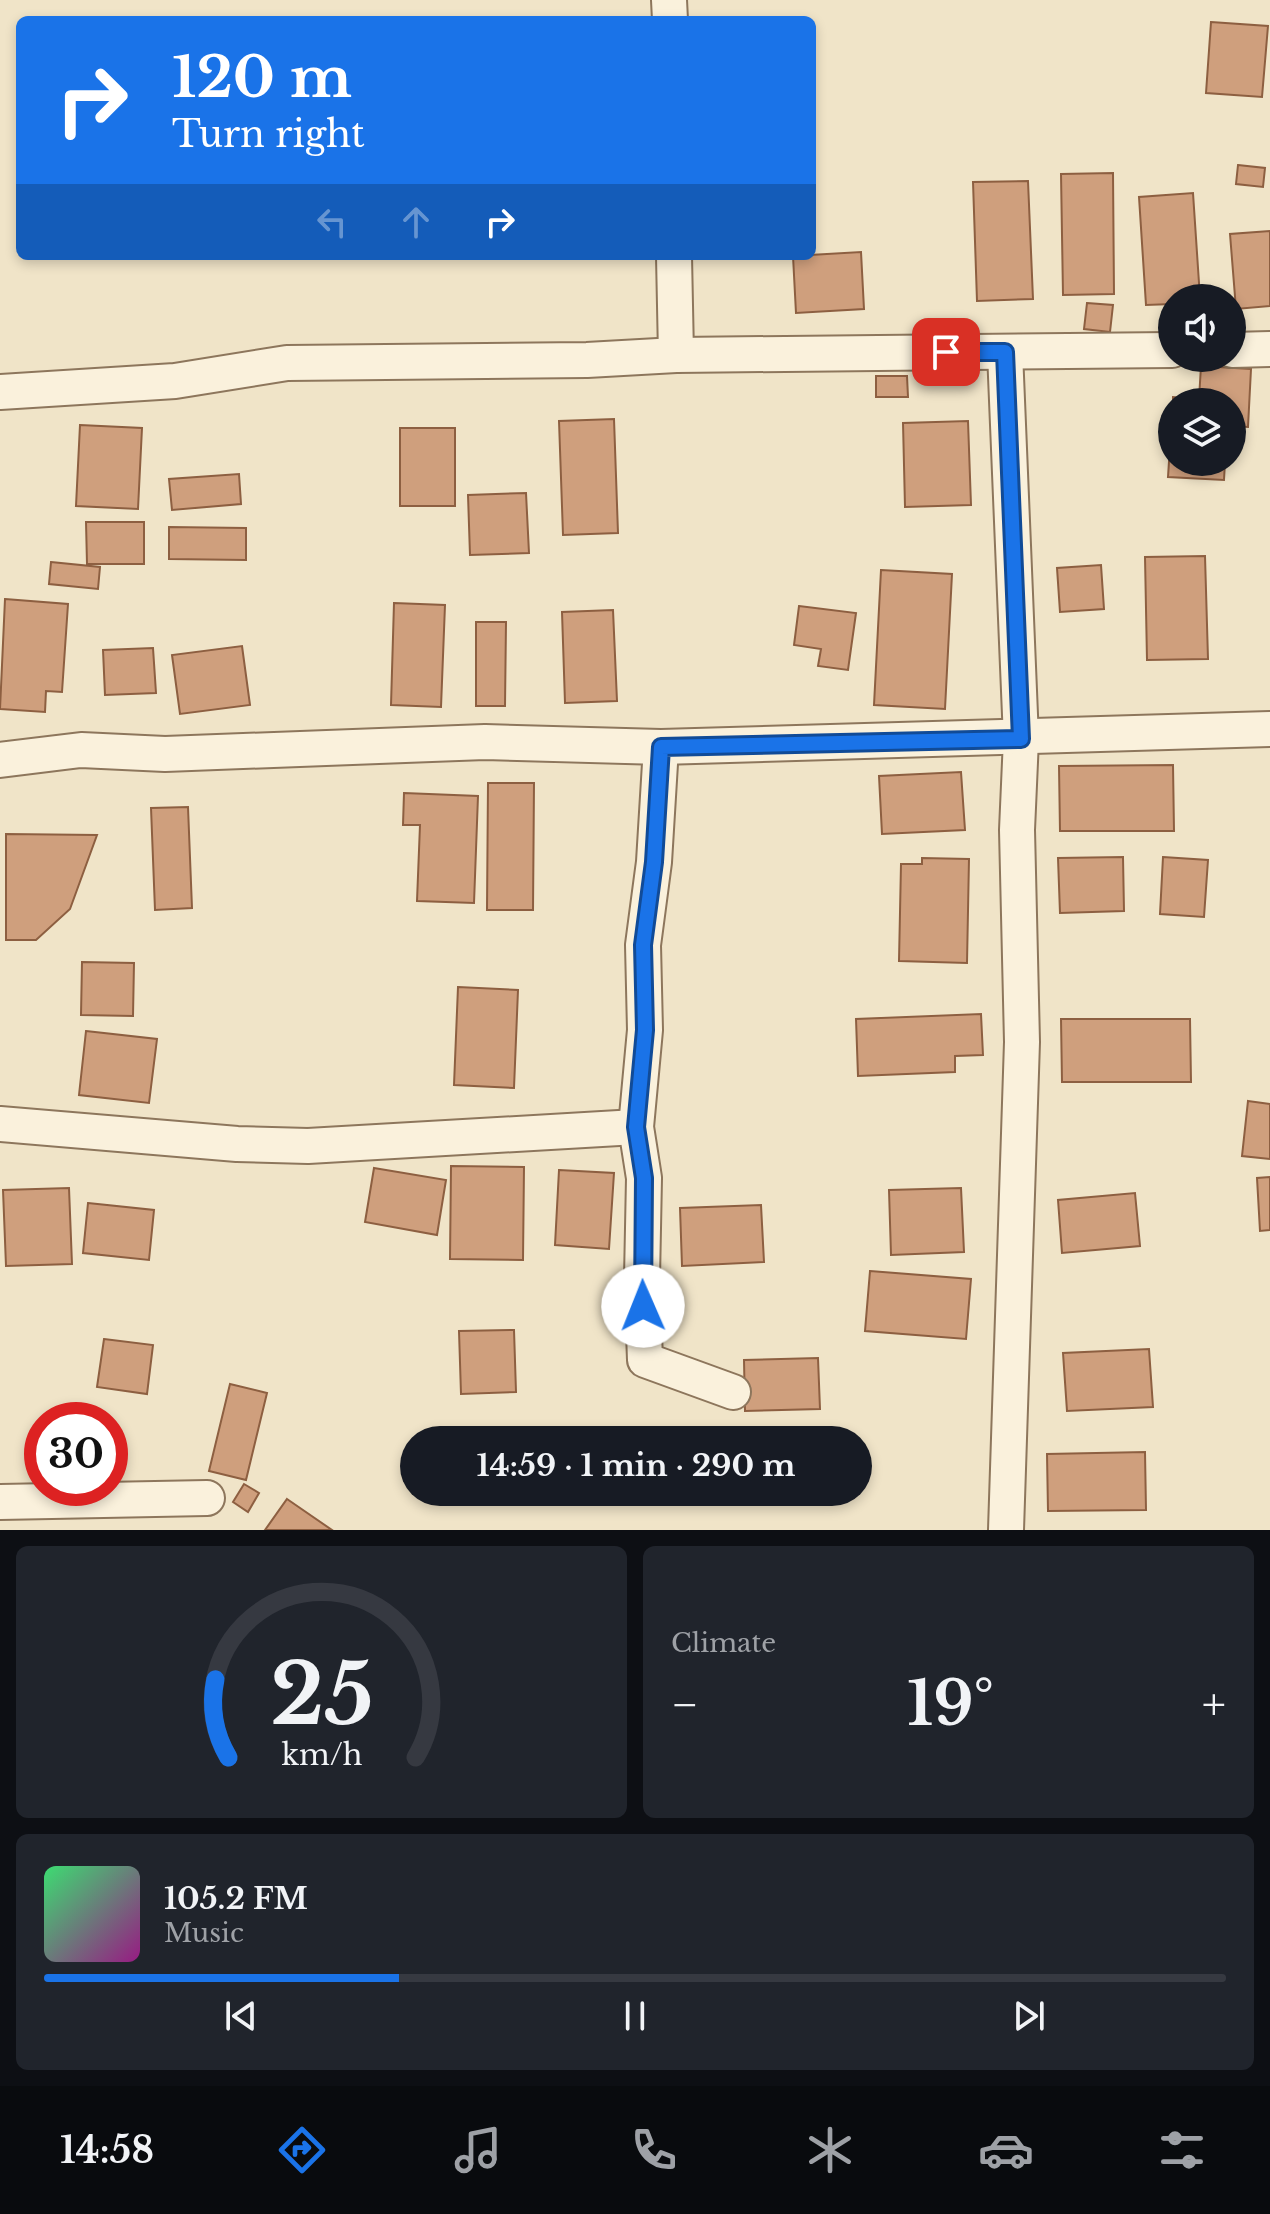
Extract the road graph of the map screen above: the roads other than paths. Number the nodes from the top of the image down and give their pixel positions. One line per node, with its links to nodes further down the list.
1 (674, 260): 6 (street)
2 (1270, 349): 4 (street)
3 (1158, 350): 5 (street)
4 (1246, 350)
5 (1005, 352): 6 (street); 9 (street)
6 (676, 355): 7 (street)
7 (0, 392)
8 (1270, 729): 9 (street)
9 (1021, 739): 10 (street); 17 (street)
10 (661, 747): 11 (street); 13 (street)
11 (0, 760)
12 (0, 1124): 13 (street)
13 (636, 1127): 14 (street)
14 (733, 1392)
15 (207, 1498): 16 (street)
16 (0, 1502)
17 (1006, 1530)

